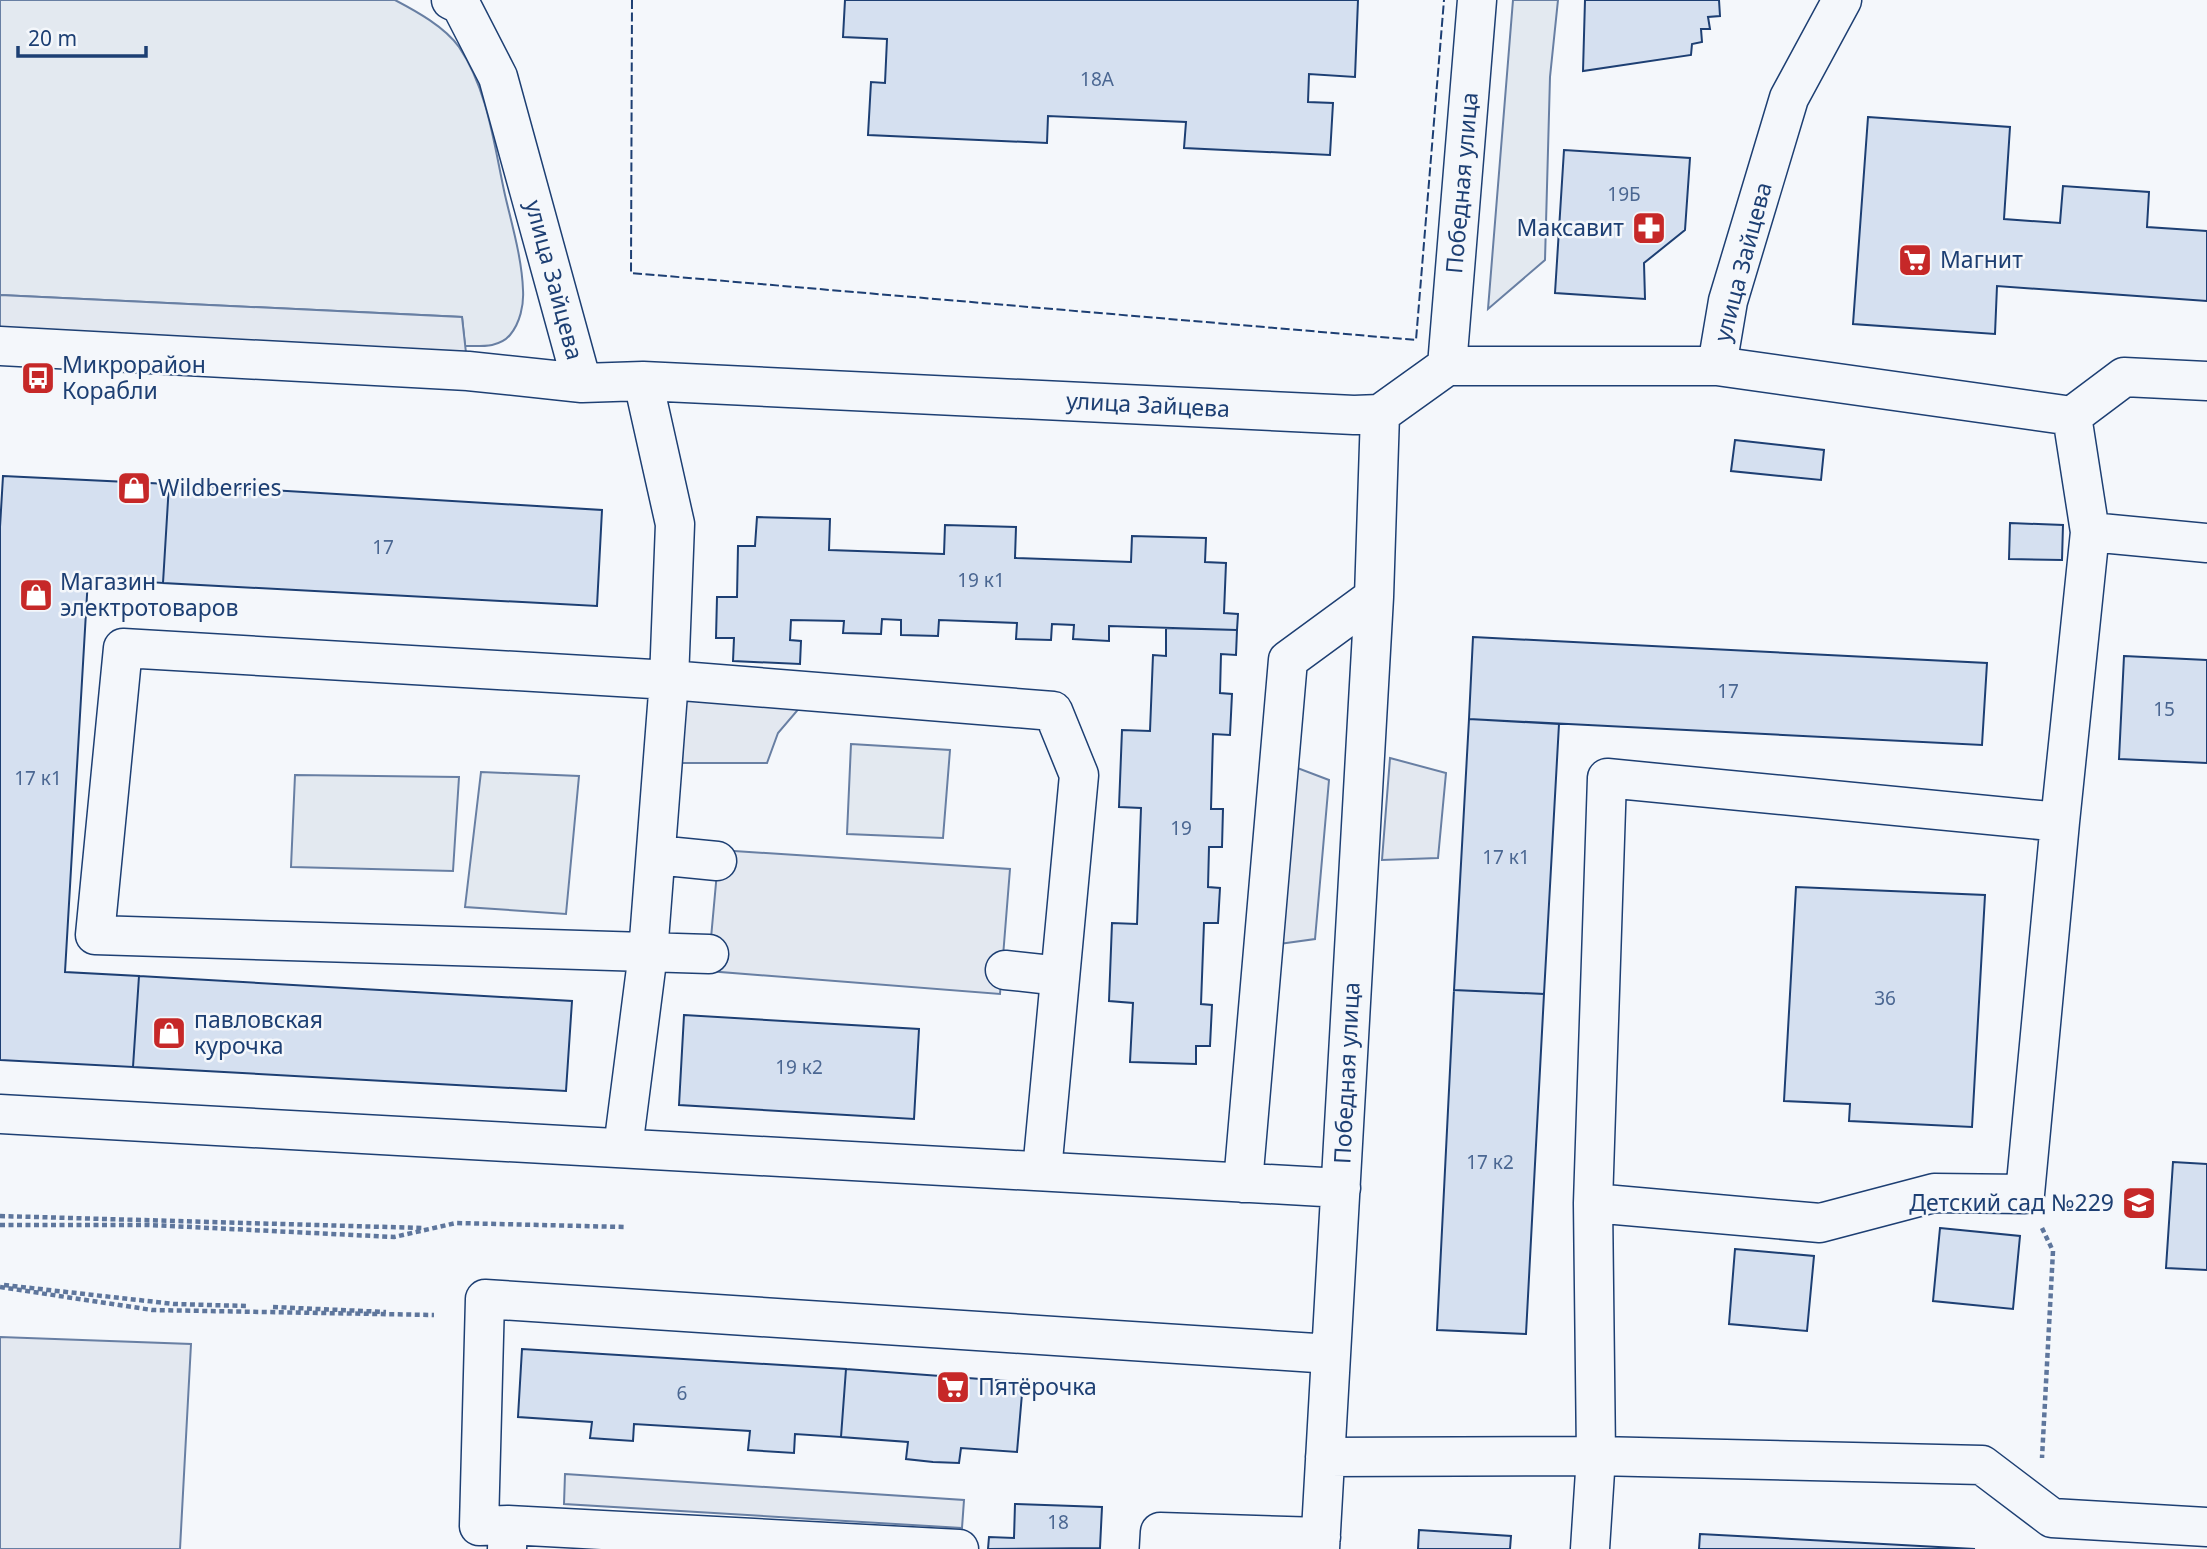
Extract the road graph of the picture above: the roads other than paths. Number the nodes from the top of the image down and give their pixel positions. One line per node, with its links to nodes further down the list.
1 (451, 0): 9 (street, улица Зайцева)
2 (1477, 0): 5 (street, Победная улица)
3 (1842, 0): 6 (street, улица Зайцева)
4 (0, 346): 9 (street)
5 (1447, 366): 6 (street, улица Зайцева); 10 (street)
6 (1717, 366): 11 (street)
7 (643, 381): 9 (street, улица Зайцева); 10 (street, улица Зайцева); 15 (street)
8 (2207, 381): 11 (street)
9 (582, 383)
10 (1380, 414): 14 (street, Победная улица)
11 (2072, 416): 12 (street)
12 (2090, 532): 13 (street); 16 (street)
13 (2207, 542)
14 (1374, 597): 26 (street); 27 (street, Победная улица)
15 (669, 680): 17 (street); 19 (street); 22 (street)
16 (2060, 822): 28 (street); 28 (street)
17 (656, 855): 18 (street); 19 (street)
18 (717, 861)
19 (648, 953): 20 (street); 24 (street)
20 (709, 954)
21 (1005, 970): 22 (street)
22 (1060, 976): 25 (street)
23 (0, 1114): 24 (street)
24 (623, 1148): 25 (street)
25 (1042, 1171): 26 (street)
26 (1243, 1182): 27 (street)
27 (1341, 1188): 29 (street, Победная улица)
28 (1593, 1202): 30 (street)
29 (1331, 1354): 31 (street, Победная улица); 33 (street)
30 (1596, 1456): 31 (street); 32 (street); 38 (street)
31 (1325, 1457): 35 (street, Победная улица)
32 (2207, 1527)
33 (507, 1537): 34 (street)
34 (736, 1543): 36 (street)
35 (1320, 1543): 37 (street)
36 (959, 1549)
37 (1159, 1549)
38 (1590, 1549)

